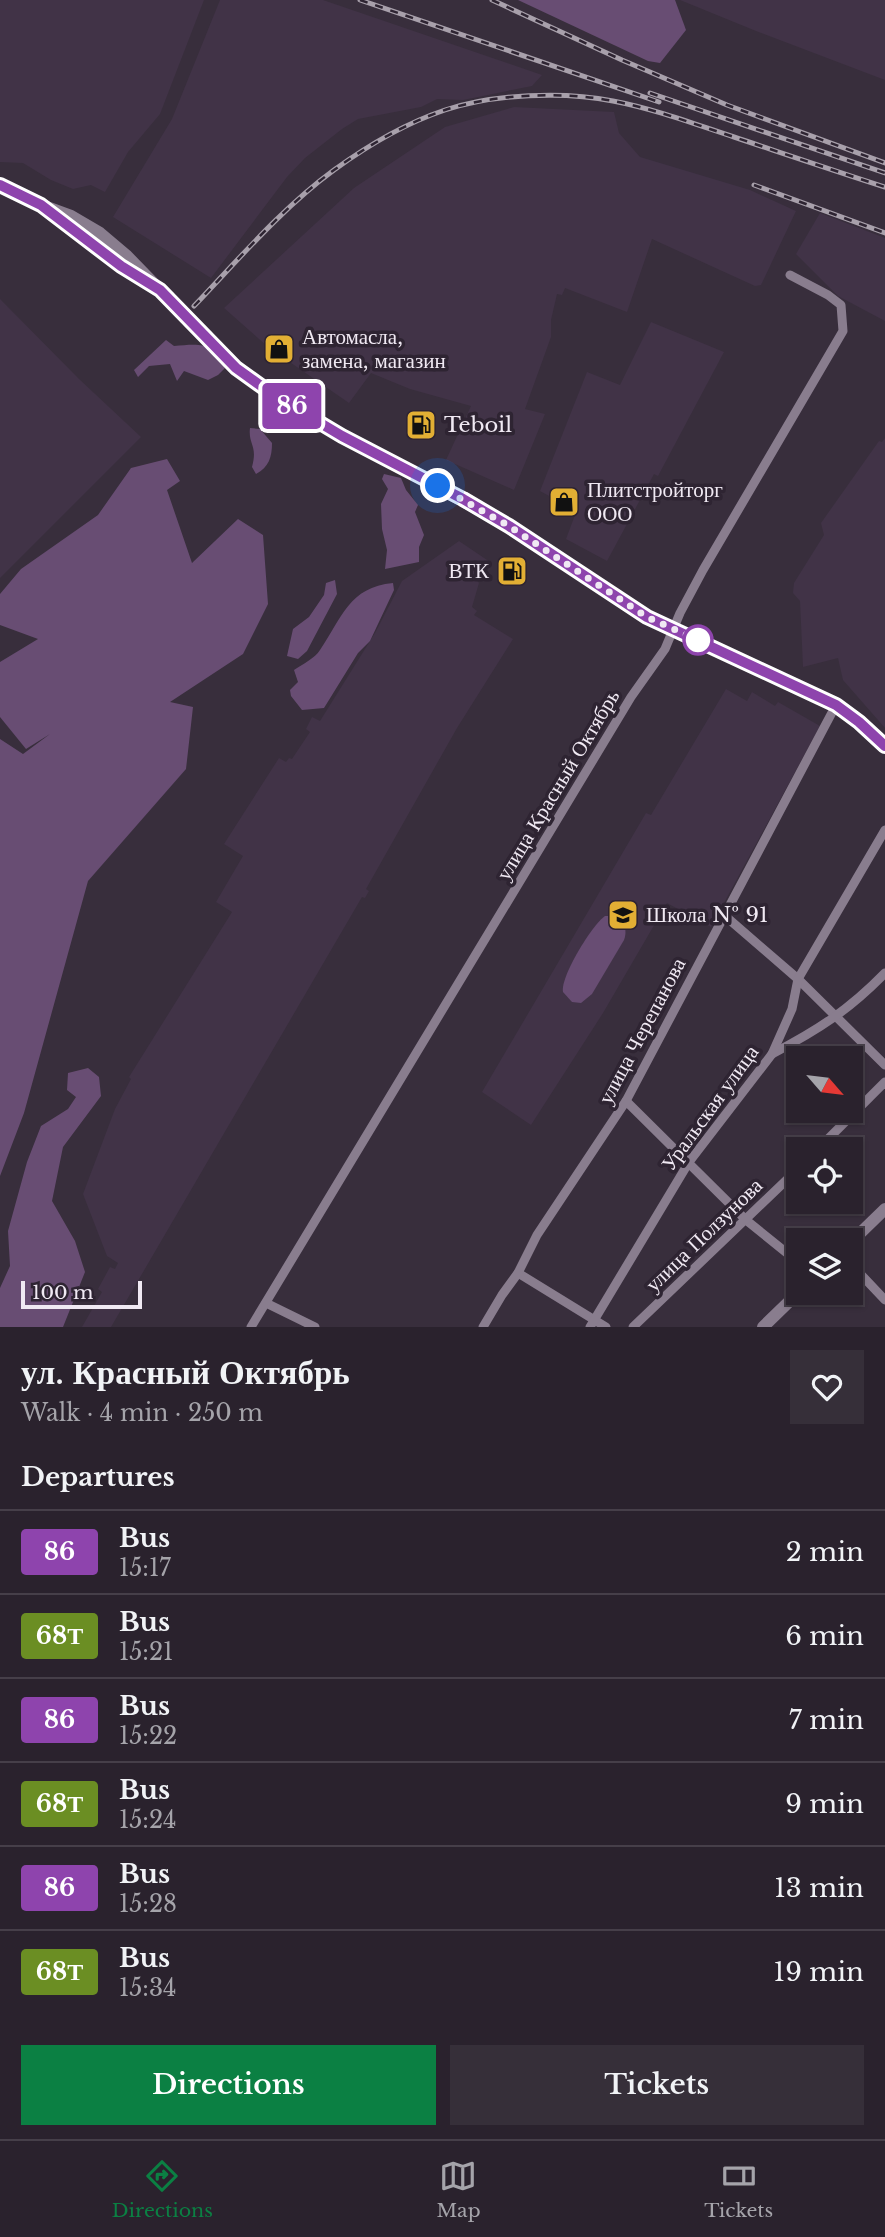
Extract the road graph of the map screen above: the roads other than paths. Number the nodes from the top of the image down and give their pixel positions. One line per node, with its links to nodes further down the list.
1 (0, 185): 3 (main road)
2 (790, 275): 3 (street, улица Красный Октябрь)
3 (673, 629): 4 (main road); 25 (street, улица Красный Октябрь)
4 (836, 705): 5 (main road); 7 (street, улица Черепанова)
5 (885, 746)
6 (885, 830): 9 (street, Уральская улица)
7 (724, 915): 9 (street); 14 (street, улица Черепанова)
8 (885, 973): 10 (street)
9 (799, 979): 10 (street); 11 (street, Уральская улица)
10 (836, 1017): 11 (street); 12 (street)
11 (772, 1054): 16 (street, Уральская улица)
12 (885, 1065)
13 (885, 1082): 15 (street)
14 (626, 1101): 16 (street); 22 (street, улица Черепанова)
15 (830, 1137)
16 (689, 1161): 19 (street); 27 (street, Уральская улица)
17 (786, 1181): 19 (street, улица Ползунова)
18 (885, 1209): 20 (main road)
19 (746, 1220): 21 (street); 32 (street, улица Ползунова)
20 (863, 1230)
21 (786, 1252)
22 (518, 1273): 27 (street); 30 (street, улица Черепанова)
23 (863, 1277): 24 (street)
24 (885, 1300)
25 (266, 1303): 28 (street, улица Красный Октябрь); 29 (street)
26 (786, 1305): 33 (main road)
27 (592, 1323): 31 (street)
28 (251, 1327)
29 (315, 1327)
30 (483, 1327)
31 (606, 1327)
32 (633, 1327)
33 (763, 1327)

